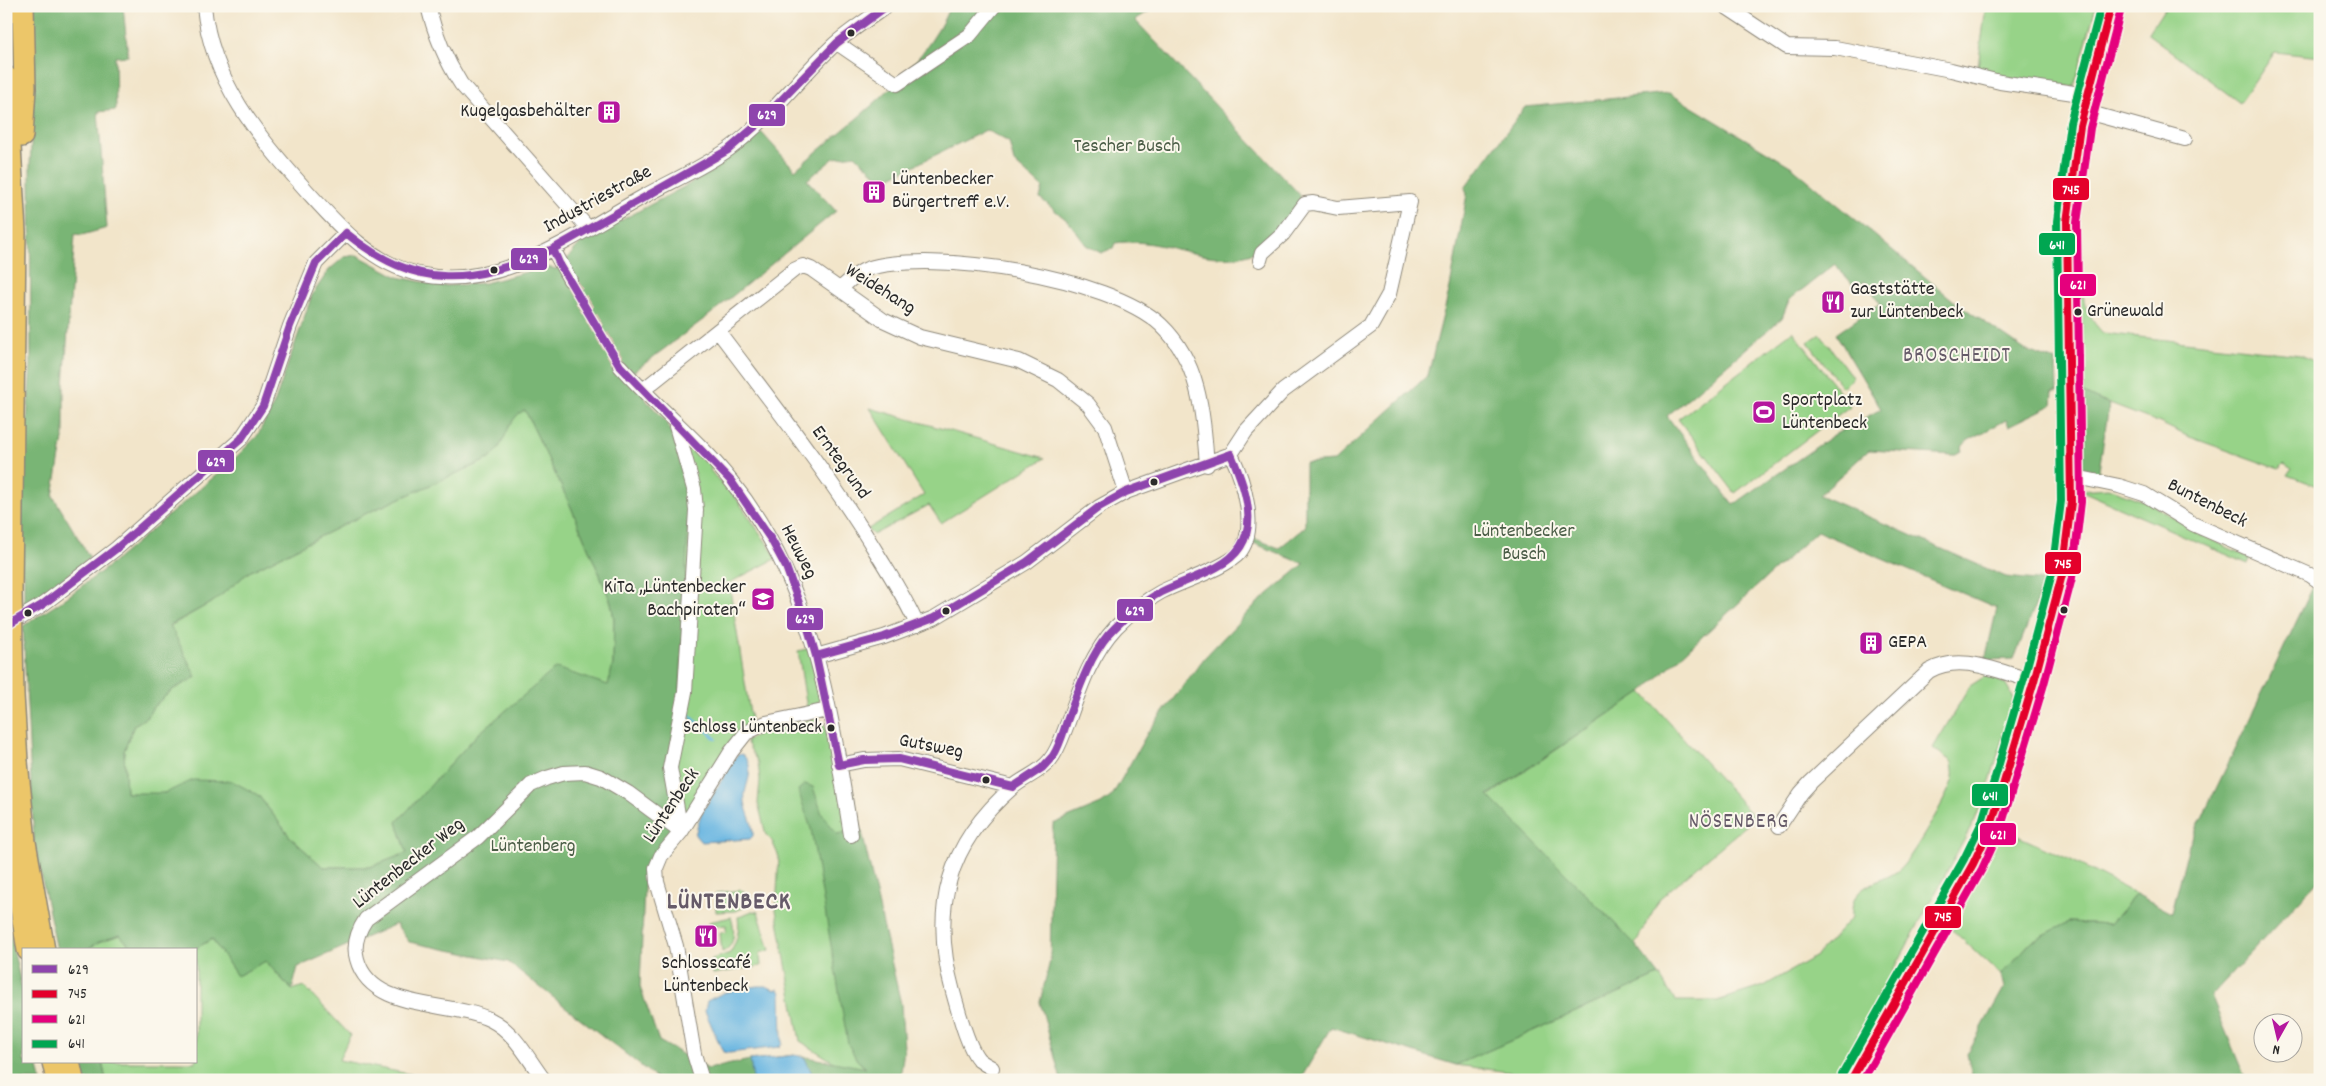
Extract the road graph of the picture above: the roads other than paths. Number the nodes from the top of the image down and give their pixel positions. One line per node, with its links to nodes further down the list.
1 (23, 6): 12 (highway)
2 (204, 6): 14 (street, Industriestraße)
3 (428, 6): 13 (street)
4 (994, 6): 8 (street)
5 (1725, 6): 10 (street)
6 (2111, 6): 10 (main road)
7 (884, 8): 8 (street, Industriestraße)
8 (837, 43): 13 (street, Industriestraße)
9 (6, 78): 12 (highway)
10 (2085, 103): 11 (street); 25 (main road)
11 (2185, 139)
12 (14, 192): 40 (highway, bridge)
13 (588, 228): 15 (street, Industriestraße)
14 (346, 234): 15 (street, Industriestraße); 29 (street)
15 (553, 249): 17 (street)
16 (1260, 260): 23 (street)
17 (570, 280)
18 (840, 289): 19 (street, Weidehang); 24 (street); 26 (street, Weidehang)
19 (718, 331): 21 (street, Weidehang); 28 (street, Erntegrund)
20 (620, 366): 21 (street, Heuweg)
21 (643, 390): 22 (street, Heuweg)
22 (675, 424): 30 (street, Heuweg); 37 (street)
23 (1231, 454): 24 (street); 34 (street)
24 (1207, 464): 26 (street)
25 (2071, 476): 27 (street, Buntenbeck); 31 (main road)
26 (1126, 492): 28 (street)
27 (2320, 582)
28 (917, 625): 30 (street)
29 (6, 626)
30 (816, 656): 32 (street, Heuweg)
31 (2034, 681): 36 (street); 48 (main road)
32 (828, 710): 33 (street, Heuweg); 37 (street, Lüntenbeck)
33 (839, 765): 34 (street, Gutsweg); 38 (street, Heuweg)
34 (1013, 787): 43 (street)
35 (6, 817): 39 (highway)
36 (1779, 826)
37 (681, 832): 46 (street, Lüntenbecker Weg); 47 (street, Lüntenbeck)
38 (851, 835)
39 (28, 948)
40 (44, 948)
41 (53, 1064): 44 (highway)
42 (69, 1064): 45 (highway)
43 (992, 1068)
44 (57, 1080)
45 (73, 1080)
46 (544, 1080)
47 (702, 1080)
48 (1851, 1080)

